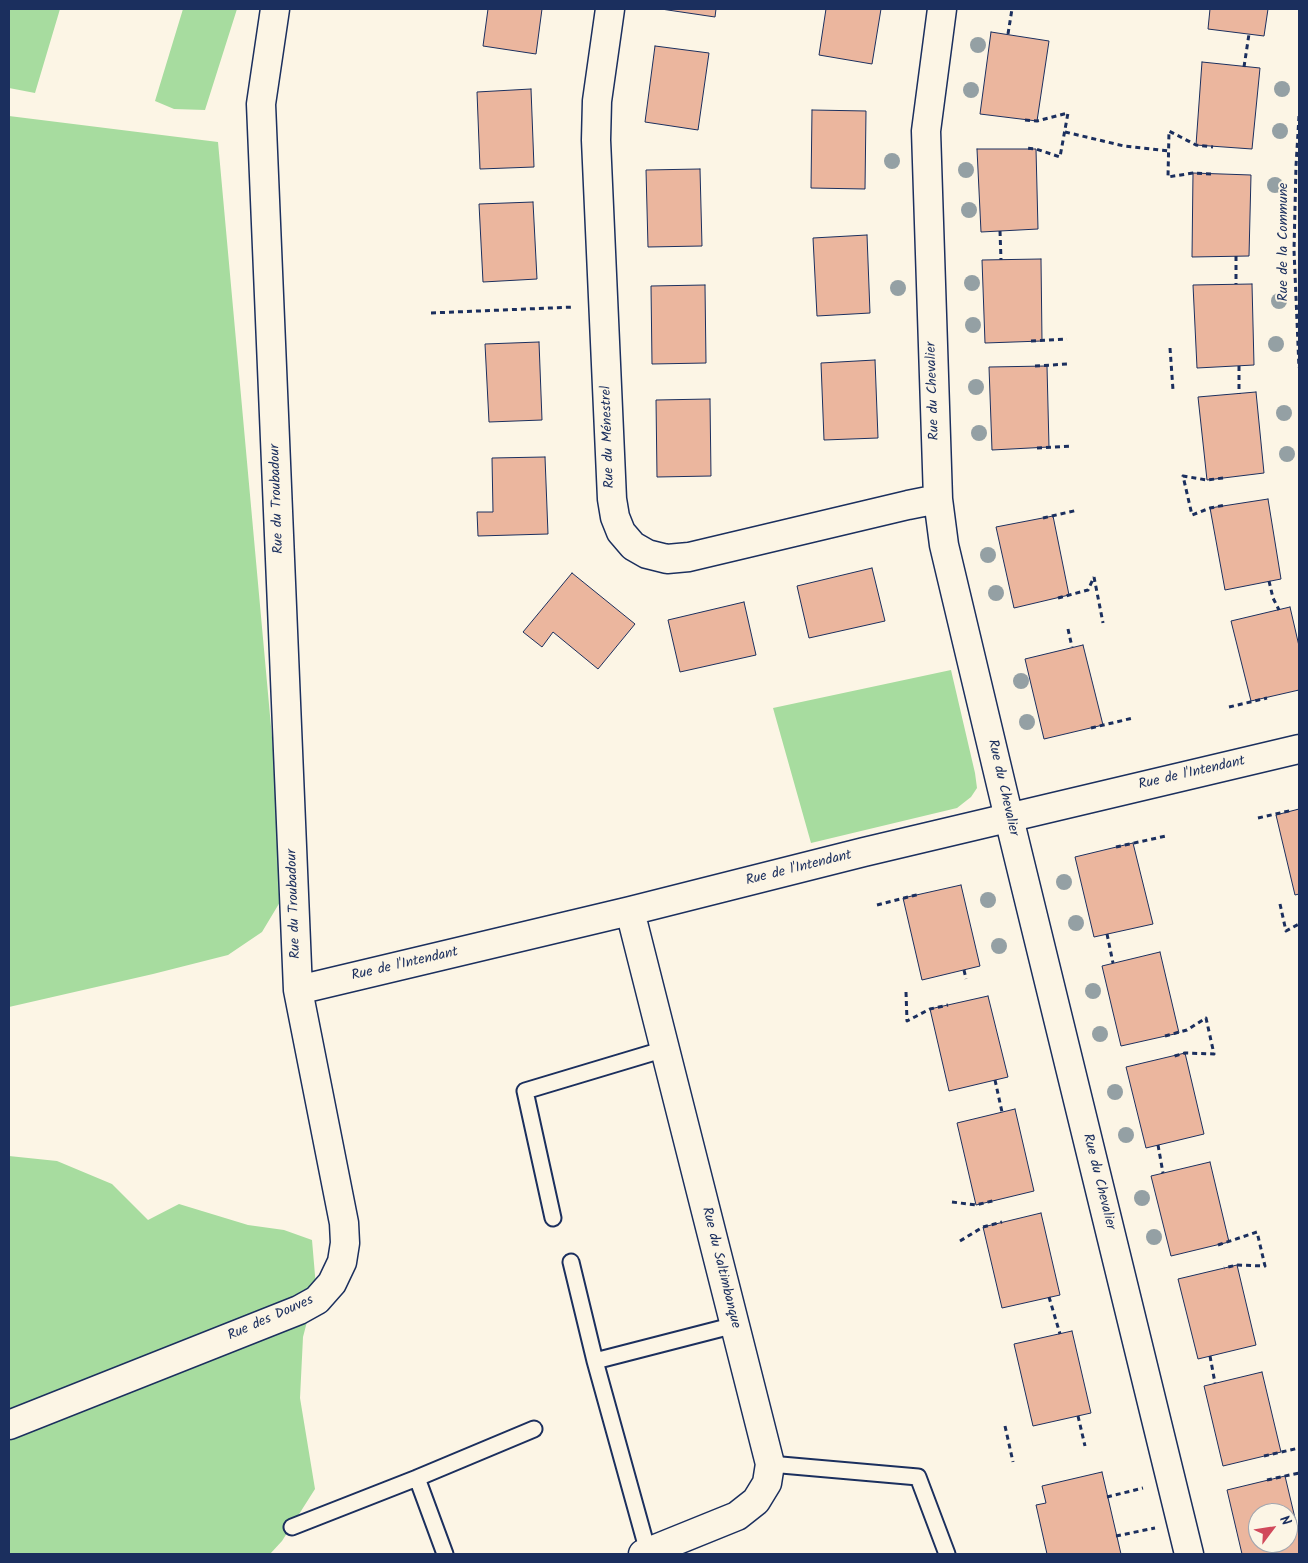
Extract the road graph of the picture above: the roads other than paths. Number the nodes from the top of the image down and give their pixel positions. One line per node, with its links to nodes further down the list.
1 (275, 9): 8 (street, Rue du Troubadour)
2 (610, 9): 4 (street, Rue du Ménestrel)
3 (942, 9): 4 (street, Rue du Chevalier)
4 (938, 499): 6 (street, Rue du Chevalier)
5 (1299, 749): 6 (street, Rue de l'Intendant)
6 (1009, 818): 7 (street, Rue de l'Intendant); 22 (street, Rue du Chevalier)
7 (630, 911): 8 (street, Rue de l'Intendant); 9 (street, Rue du Saltimbanque)
8 (298, 990): 14 (street, Rue des Douves)
9 (665, 1050): 10 (lane); 12 (street, Rue du Saltimbanque)
10 (553, 1218)
11 (571, 1262): 13 (lane)
12 (735, 1325): 13 (lane); 16 (street, Rue du Saltimbanque)
13 (595, 1361): 19 (lane)
14 (9, 1424)
15 (534, 1429): 17 (lane)
16 (770, 1464): 19 (street, Rue du Saltimbanque); 21 (lane)
17 (417, 1478): 18 (lane); 20 (lane)
18 (292, 1527)
19 (646, 1553)
20 (445, 1554)
21 (947, 1554)
22 (1189, 1554)

